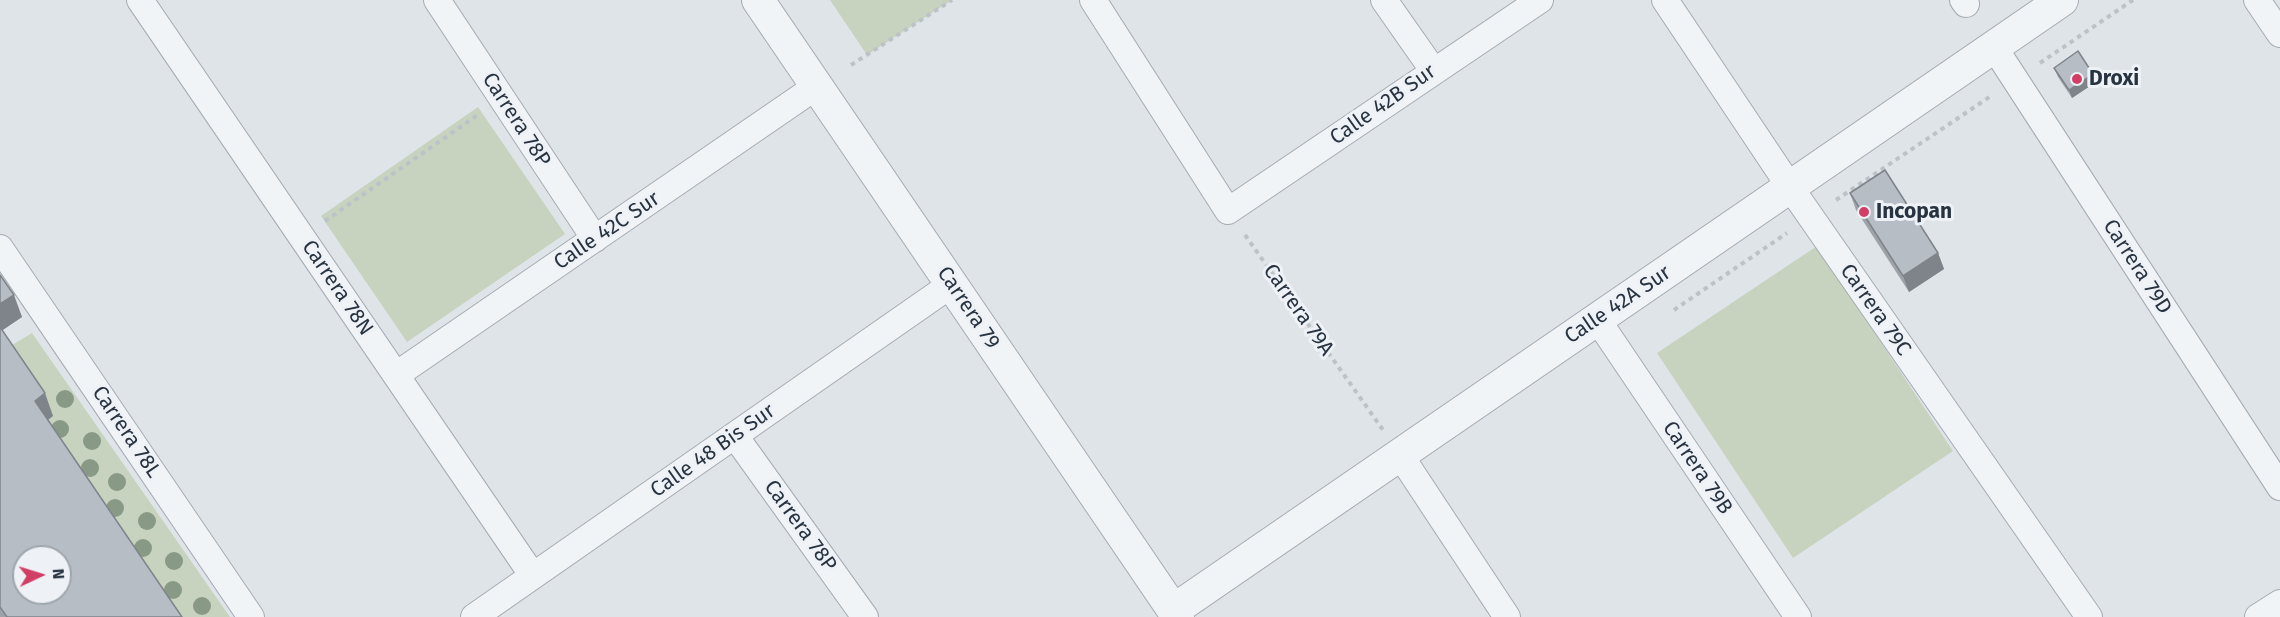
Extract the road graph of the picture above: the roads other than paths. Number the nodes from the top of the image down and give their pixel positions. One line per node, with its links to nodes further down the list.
1 (140, 0): 19 (street, Carrera 78N)
2 (437, 0): 15 (street, Carrera 78P)
3 (758, 0): 13 (street, Carrera 79)
4 (1093, 0): 12 (street, Calle 42B Sur)
5 (1384, 0): 12 (street)
6 (1540, 0): 12 (street, Calle 42B Sur)
7 (1665, 0): 14 (street, Carrera 79C)
8 (2062, 0): 11 (street, Calle 42A Sur)
9 (2257, 0): 10 (street)
10 (2280, 34)
11 (1994, 47): 14 (street, Calle 42A Sur); 22 (street, Carrera 79D)
12 (1433, 70)
13 (817, 87): 15 (street, Calle 42C Sur); 17 (street, Carrera 79)
14 (1790, 187): 18 (street, Calle 42A Sur); 31 (street, Carrera 79C)
15 (595, 239): 19 (street, Calle 42C Sur)
16 (0, 248): 26 (street, Carrera 78L)
17 (952, 284): 20 (street, Calle 48 Bis Sur); 25 (street, Carrera 79)
18 (1597, 319): 21 (street, Calle 42A Sur); 30 (street, Carrera 79B)
19 (396, 375): 23 (street, Carrera 78N)
20 (735, 435): 23 (street, Calle 48 Bis Sur); 28 (street, Carrera 78P)
21 (1400, 455): 25 (street, Calle 42A Sur); 29 (street)
22 (2280, 487)
23 (533, 576): 27 (street, Calle 48 Bis Sur)
24 (2280, 603): 32 (street)
25 (1176, 614)
26 (251, 617)
27 (474, 617)
28 (865, 617)
29 (1507, 617)
30 (1798, 617)
31 (2089, 617)
32 (2258, 617)

